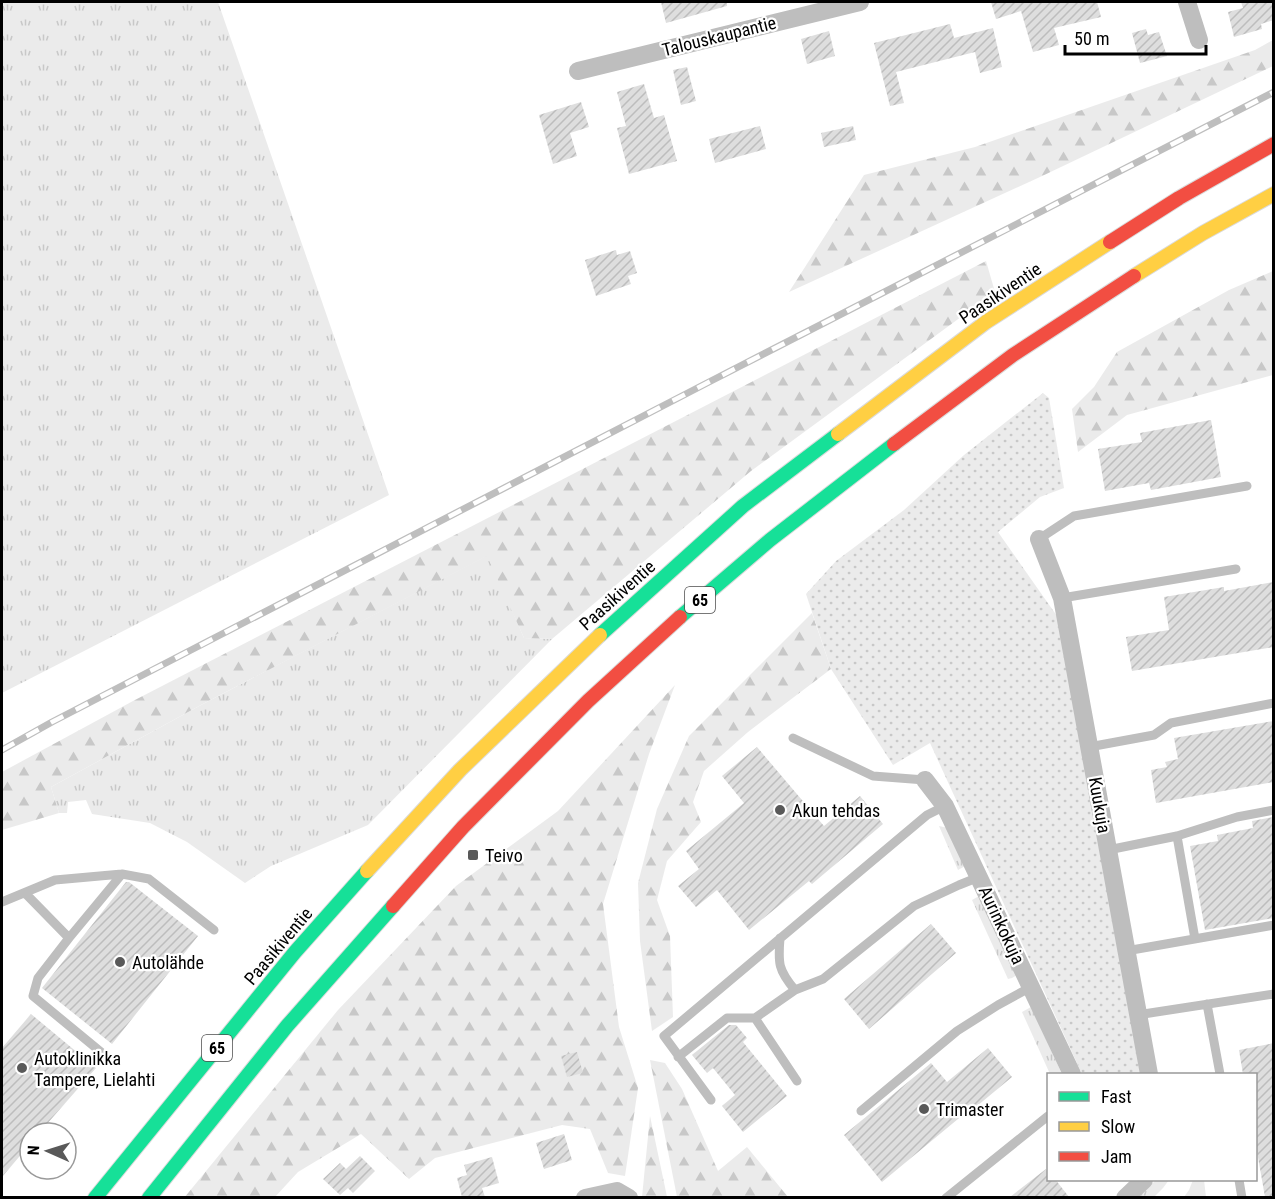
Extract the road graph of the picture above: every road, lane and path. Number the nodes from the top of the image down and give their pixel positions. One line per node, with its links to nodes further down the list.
1 (860, 2): 4 (street, Talouskaupantie)
2 (1186, 2): 3 (street)
3 (1199, 40)
4 (578, 71)
5 (1274, 144): 42 (highway, Paasikiventie / 65)
6 (1274, 194): 50 (highway, 65)
7 (1247, 486): 8 (lane)
8 (1039, 539): 10 (street, Kuukuja)
9 (1236, 569): 10 (lane)
10 (1062, 598): 13 (street, Kuukuja)
11 (1274, 703): 13 (lane)
12 (793, 738): 14 (lane)
13 (1089, 747): 18 (street, Kuukuja)
14 (924, 780): 15 (street, Aurinkokuja)
15 (945, 806): 20 (street, Aurinkokuja); 26 (lane)
16 (1274, 810): 17 (lane)
17 (1177, 836): 18 (lane); 27 (lane)
18 (1108, 850): 28 (street, Kuukuja)
19 (122, 874): 21 (lane); 24 (lane); 25 (lane)
20 (980, 877): 29 (street, Aurinkokuja); 30 (lane)
21 (25, 893): 22 (lane); 25 (lane)
22 (2, 902)
23 (1274, 925): 27 (lane)
24 (214, 930)
25 (69, 938): 35 (lane)
26 (780, 938): 30 (lane); 36 (lane)
27 (1195, 939): 28 (lane)
28 (1126, 951): 33 (street, Kuukuja)
29 (1031, 987): 37 (street, Aurinkokuja); 43 (lane)
30 (795, 990): 34 (lane)
31 (1274, 994): 32 (lane)
32 (1207, 1004): 33 (lane); 39 (lane)
33 (1137, 1015): 38 (street, Kuukuja)
34 (755, 1018): 36 (lane); 40 (lane)
35 (107, 1057)
36 (678, 1057): 41 (lane)
37 (1072, 1073)
38 (1149, 1073)
39 (1220, 1073)
40 (797, 1081)
41 (711, 1100)
42 (166, 1111): 45 (highway); 49 (highway, Paasikiventie / 65)
43 (861, 1111)
44 (1047, 1117): 53 (lane)
45 (134, 1129)
46 (1141, 1181): 48 (street)
47 (1239, 1181): 54 (lane)
48 (1124, 1191)
49 (95, 1197)
50 (149, 1197)
51 (585, 1197): 52 (street)
52 (629, 1197)
53 (946, 1197)
54 (1242, 1197)

